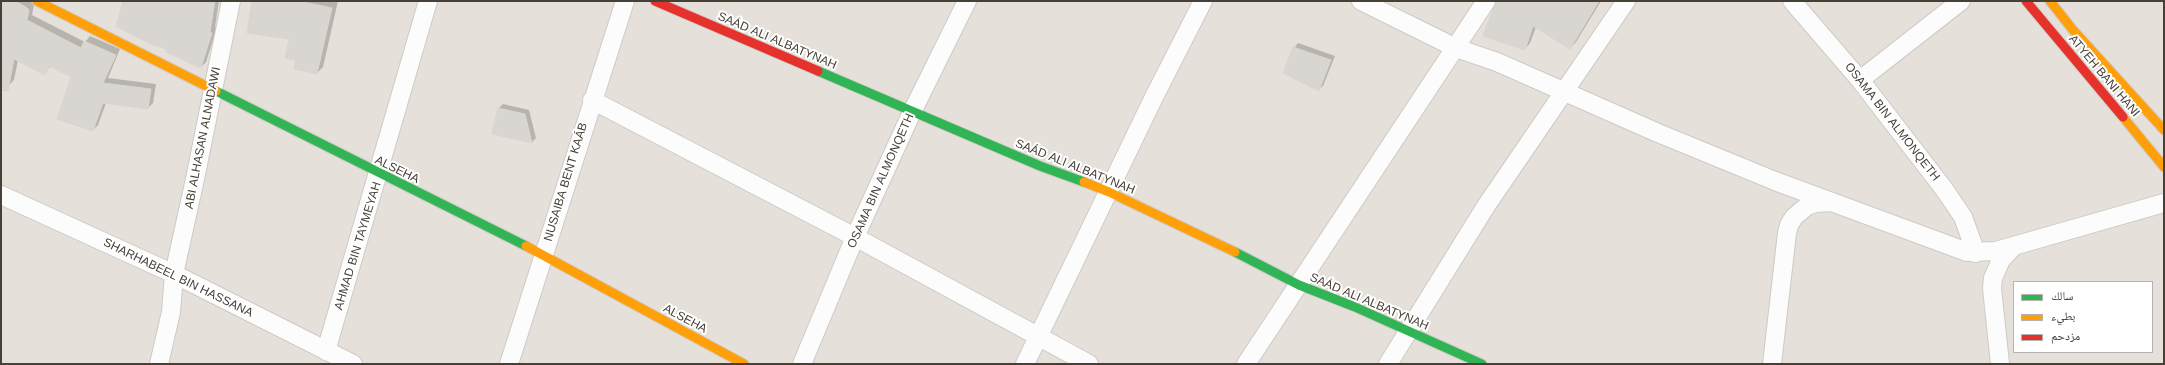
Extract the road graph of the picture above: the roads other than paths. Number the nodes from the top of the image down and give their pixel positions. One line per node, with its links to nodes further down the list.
1 (37, 1): 17 (main road, ALSEHA)
2 (230, 1): 17 (street, ABI ALHASAN ALNADAWI)
3 (428, 1): 23 (street, AHMAD BIN TAYMEYAH)
4 (625, 1): 19 (street, NUSAIBA BENT KAÁB)
5 (655, 1): 20 (main road, SAÁD ALI ALBATYNAH)
6 (968, 1): 20 (street, OSAMA BIN ALMONQETH)
7 (1203, 1): 24 (street)
8 (1361, 1): 15 (street)
9 (1486, 1): 15 (street)
10 (1626, 1): 18 (street)
11 (1792, 1): 16 (street, OSAMA BIN ALMONQETH)
12 (1961, 1): 16 (street)
13 (2026, 1): 22 (main road, ATYEH BANI HANI)
14 (2050, 1): 21 (main road)
15 (1456, 48): 18 (street); 33 (street)
16 (1860, 80): 30 (street, OSAMA BIN ALMONQETH)
17 (212, 90): 23 (main road, ALSEHA); 32 (street, ABI ALHASAN ALNADAWI)
18 (1564, 91): 26 (street); 34 (street)
19 (592, 100): 28 (street); 31 (street, NUSAIBA BENT KAÁB)
20 (912, 112): 24 (main road, SAÁD ALI ALBATYNAH); 28 (street, OSAMA BIN ALMONQETH)
21 (2163, 126)
22 (2164, 167)
23 (379, 174): 31 (main road, ALSEHA); 36 (street, AHMAD BIN TAYMEYAH)
24 (1109, 192): 33 (main road, SAÁD ALI ALBATYNAH); 35 (street)
25 (1, 195): 32 (street, SHARHABEEL BIN HASSANA)
26 (1832, 202): 30 (street); 47 (street)
27 (2164, 203): 29 (street)
28 (855, 237): 35 (street); 41 (street, OSAMA BIN ALMONQETH)
29 (2015, 246): 30 (street); 48 (street)
30 (1976, 253)
31 (543, 255): 39 (street, NUSAIBA BENT KAÁB); 40 (main road, ALSEHA)
32 (174, 274): 36 (street, SHARHABEEL BIN HASSANA); 37 (street, ABI ALHASAN ALNADAWI)
33 (1299, 285): 34 (main road, SAÁD ALI ALBATYNAH); 44 (street)
34 (1409, 332): 45 (street); 46 (main road, SAÁD ALI ALBATYNAH)
35 (1038, 337): 42 (street); 43 (street)
36 (326, 351): 38 (street, SHARHABEEL BIN HASSANA)
37 (159, 364)
38 (353, 364)
39 (508, 364)
40 (744, 364)
41 (802, 364)
42 (1025, 364)
43 (1089, 364)
44 (1246, 364)
45 (1388, 364)
46 (1482, 364)
47 (1772, 364)
48 (2000, 364)

